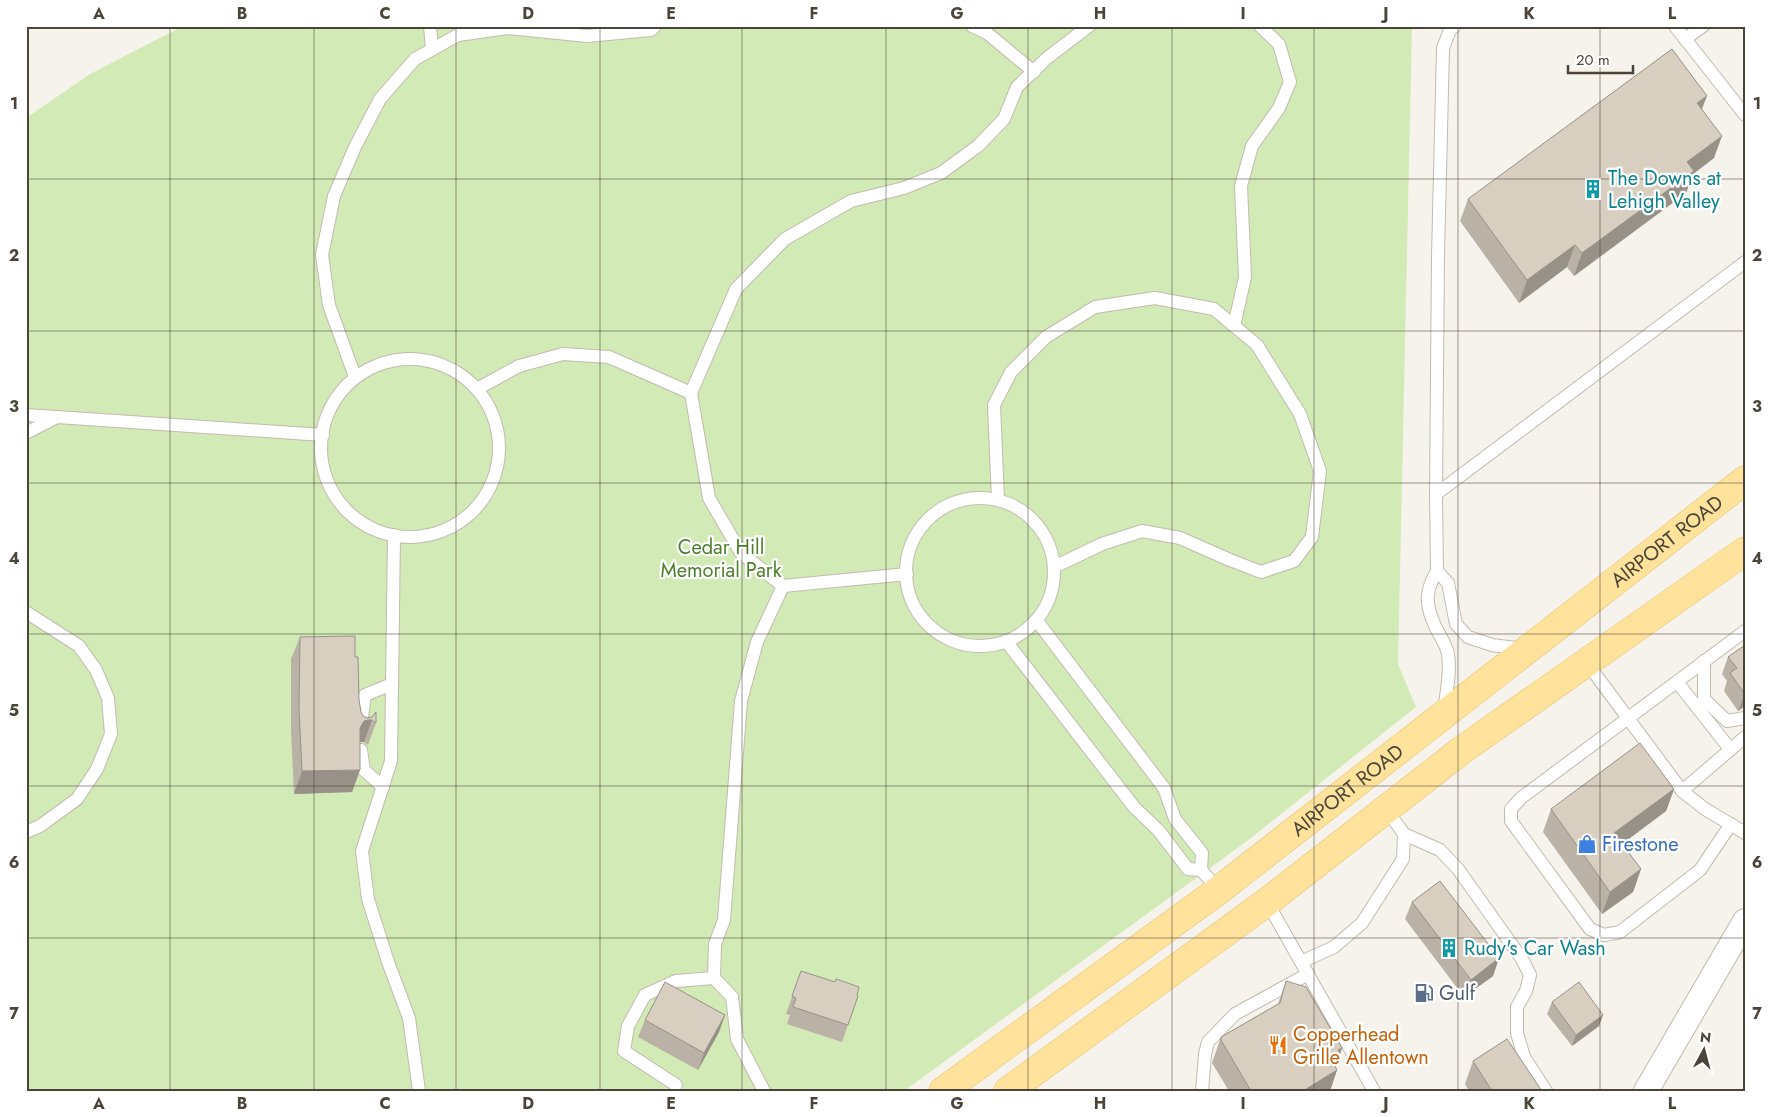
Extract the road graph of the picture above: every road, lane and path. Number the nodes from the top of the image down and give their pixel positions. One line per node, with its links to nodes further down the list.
1 (430, 26): 10 (lane)
2 (655, 26): 10 (lane)
3 (972, 26): 11 (lane)
4 (1089, 26): 11 (lane)
5 (1260, 26): 14 (lane)
6 (1455, 26): 23 (lane)
7 (1675, 26): 9 (lane)
8 (1703, 26): 9 (lane)
9 (1685, 39): 12 (lane)
10 (432, 49): 15 (lane)
11 (1034, 72): 17 (lane)
12 (1745, 115)
13 (1745, 262): 23 (lane)
14 (1234, 326): 24 (lane); 27 (lane)
15 (355, 377): 16 (lane); 21 (lane)
16 (477, 390): 17 (lane); 25 (lane)
17 (691, 393): 30 (lane)
18 (26, 415): 19 (lane)
19 (57, 417): 20 (lane); 21 (lane)
20 (26, 433)
21 (322, 435): 25 (lane)
22 (1745, 480): 35 (main road, AIRPORT ROAD)
23 (1436, 494): 28 (lane)
24 (998, 500): 27 (lane); 29 (lane)
25 (394, 535): 39 (lane)
26 (1745, 551): 37 (main road, AIRPORT ROAD)
27 (1054, 567): 32 (lane)
28 (1437, 571): 35 (lane); 40 (lane)
29 (907, 574): 30 (lane); 34 (lane)
30 (783, 586): 62 (lane)
31 (26, 612): 53 (lane)
32 (1037, 620): 34 (lane); 50 (lane)
33 (1745, 632): 36 (lane)
34 (1006, 641): 52 (lane)
35 (1526, 650): 40 (main road, AIRPORT ROAD)
36 (1704, 661): 38 (lane); 42 (lane)
37 (1587, 663): 41 (lane); 49 (main road, AIRPORT ROAD)
38 (1677, 682): 41 (lane); 45 (lane)
39 (392, 684): 43 (lane); 47 (lane)
40 (1444, 714): 57 (main road, AIRPORT ROAD)
41 (1628, 718): 48 (lane); 51 (lane)
42 (1745, 718)
43 (360, 732)
44 (1745, 737): 45 (lane)
45 (1730, 749): 48 (lane)
46 (361, 750): 47 (lane)
47 (383, 787): 64 (lane)
48 (1682, 792): 51 (lane)
49 (1386, 809): 55 (lane); 58 (main road, AIRPORT ROAD)
50 (1176, 820): 52 (lane); 56 (lane)
51 (1731, 824): 54 (lane)
52 (1158, 831): 56 (lane)
53 (26, 832)
54 (1745, 833)
55 (1404, 834): 60 (lane); 70 (lane)
56 (1201, 870): 57 (lane)
57 (1219, 890): 66 (main road, AIRPORT ROAD)
58 (1266, 902): 60 (lane); 67 (main road, AIRPORT ROAD)
59 (1745, 921): 71 (street)
60 (1301, 962): 61 (lane)
61 (1308, 974): 68 (lane); 69 (lane)
62 (714, 978): 63 (lane); 65 (lane)
63 (676, 1085)
64 (419, 1091)
65 (764, 1091)
66 (943, 1091)
67 (1008, 1091)
68 (1202, 1091)
69 (1374, 1091)
70 (1546, 1091)
71 (1646, 1091)

